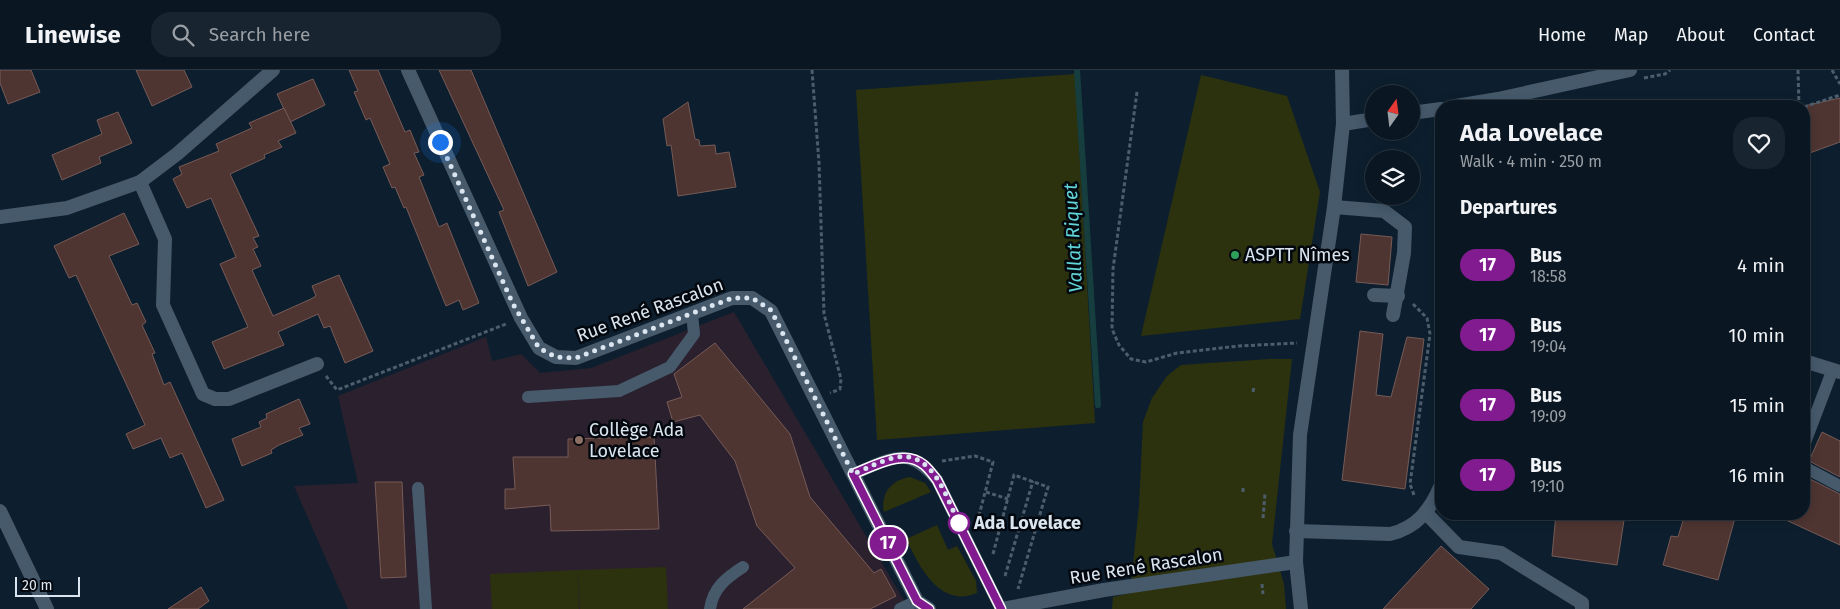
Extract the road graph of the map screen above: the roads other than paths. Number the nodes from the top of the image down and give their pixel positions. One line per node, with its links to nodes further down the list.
1 (272, 70): 10 (street)
2 (408, 70): 15 (street, Rue René Rascalon)
3 (1342, 70): 9 (street)
4 (1630, 70): 5 (street)
5 (1492, 100)
6 (1435, 110): 7 (street)
7 (1420, 112)
8 (1365, 121): 9 (street)
9 (1343, 124): 11 (street)
10 (140, 182): 12 (street); 18 (street)
11 (1334, 207): 14 (street); 29 (street)
12 (0, 217)
13 (1374, 295): 14 (street)
14 (1398, 296): 16 (street)
15 (692, 314): 20 (lane); 23 (street, Rue René Rascalon)
16 (1393, 315)
17 (1810, 363): 19 (street)
18 (317, 364)
19 (1837, 371): 21 (lane)
20 (528, 397)
21 (1810, 432)
22 (1810, 470): 24 (lane)
23 (853, 474): 32 (street, Rue René Rascalon); 33 (lane)
24 (1840, 486)
25 (418, 488): 36 (lane)
26 (1435, 496): 28 (street)
27 (0, 511): 35 (street)
28 (1426, 513): 29 (street); 41 (street)
29 (1296, 531): 30 (street)
30 (1296, 562): 34 (street, Rue René Rascalon); 40 (street)
31 (743, 567): 37 (lane)
32 (917, 601): 38 (lane); 39 (street, Rue René Rascalon)
33 (1000, 606): 34 (street, Rue René Rascalon)
34 (1037, 606)
35 (47, 609)
36 (426, 609)
37 (710, 609)
38 (900, 609)
39 (929, 609)
40 (1301, 609)
41 (1582, 609)

